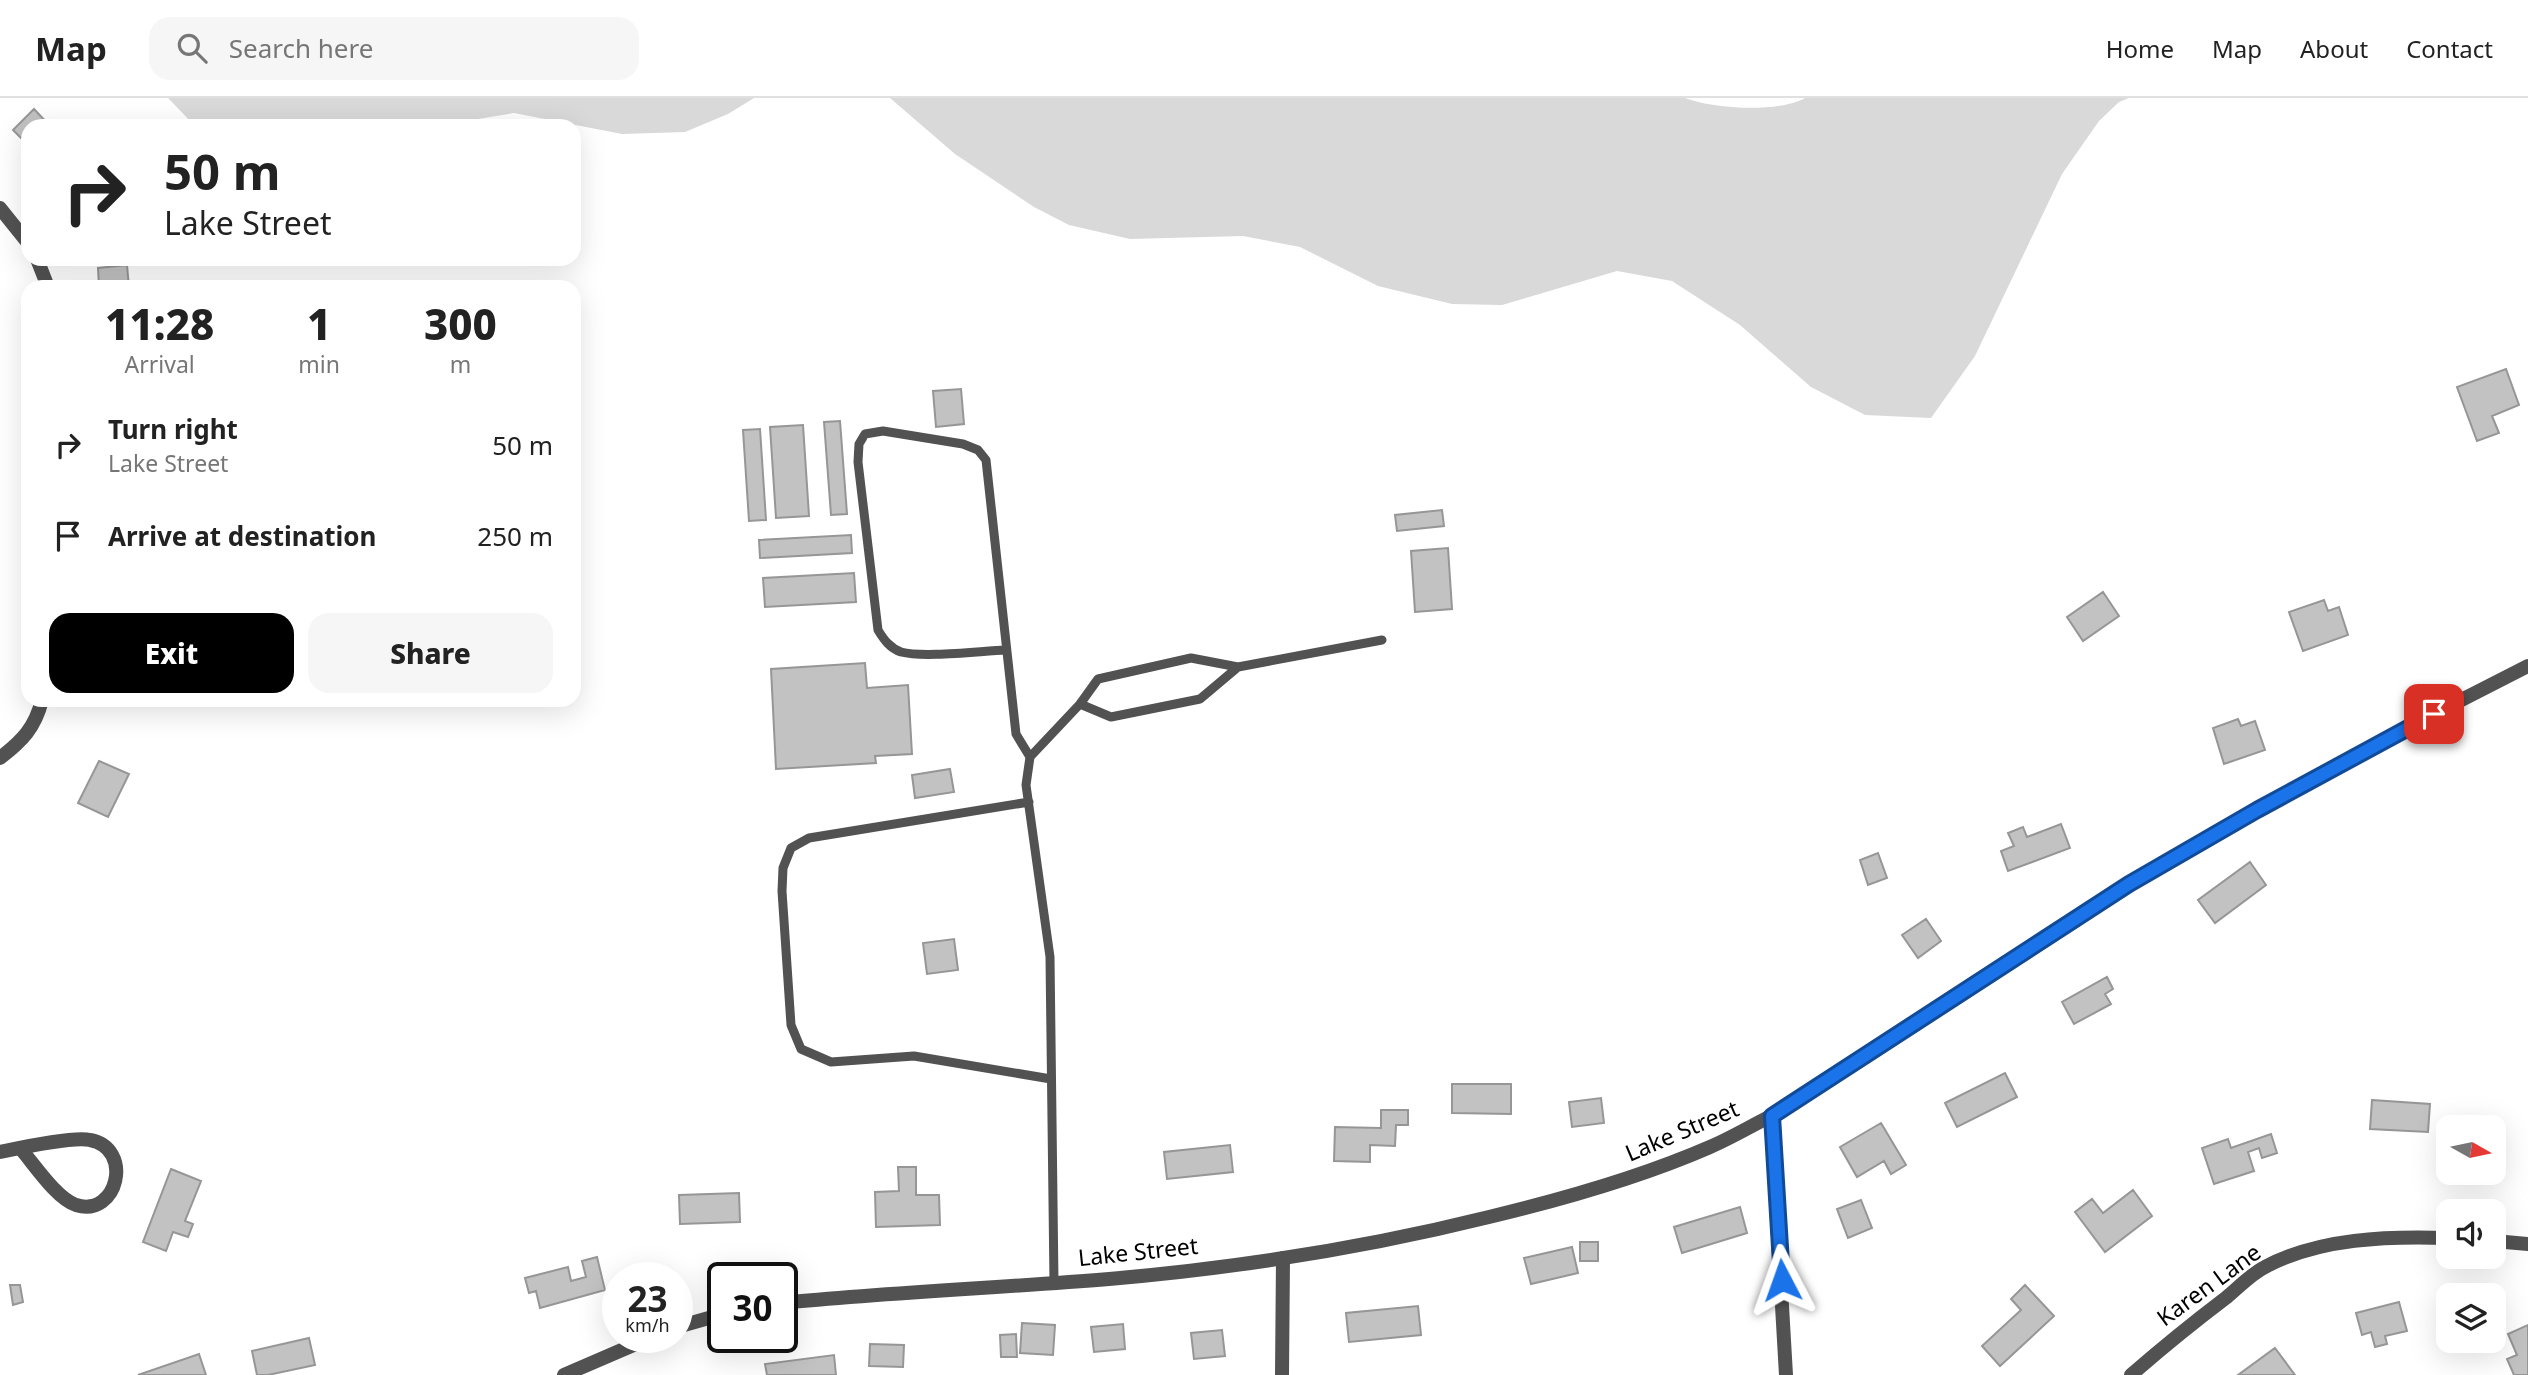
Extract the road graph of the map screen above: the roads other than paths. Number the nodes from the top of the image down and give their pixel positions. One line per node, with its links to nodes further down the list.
1 (0, 208): 2 (street)
2 (21, 234)
3 (1382, 640): 6 (lane)
4 (1006, 650): 4 (lane); 9 (lane)
5 (2528, 666): 13 (street, Lake Street)
6 (1238, 667): 7 (lane); 7 (lane)
7 (1080, 704): 9 (lane)
8 (40, 707): 10 (street)
9 (1030, 757): 11 (lane)
10 (0, 758)
11 (1029, 802): 12 (lane); 12 (lane)
12 (1051, 1079): 20 (lane)
13 (1772, 1116): 19 (street, Lake Street); 25 (street)
14 (20, 1148): 14 (street); 15 (street)
15 (0, 1152)
16 (2436, 1237): 26 (street, Karen Lane)
17 (2506, 1242): 18 (street)
18 (2528, 1244)
19 (1283, 1258): 20 (street, Lake Street); 24 (street)
20 (1054, 1283): 21 (street, Lake Street)
21 (798, 1301)
22 (615, 1353): 23 (street)
23 (564, 1375)
24 (1282, 1375)
25 (1786, 1375)
26 (2131, 1375)

